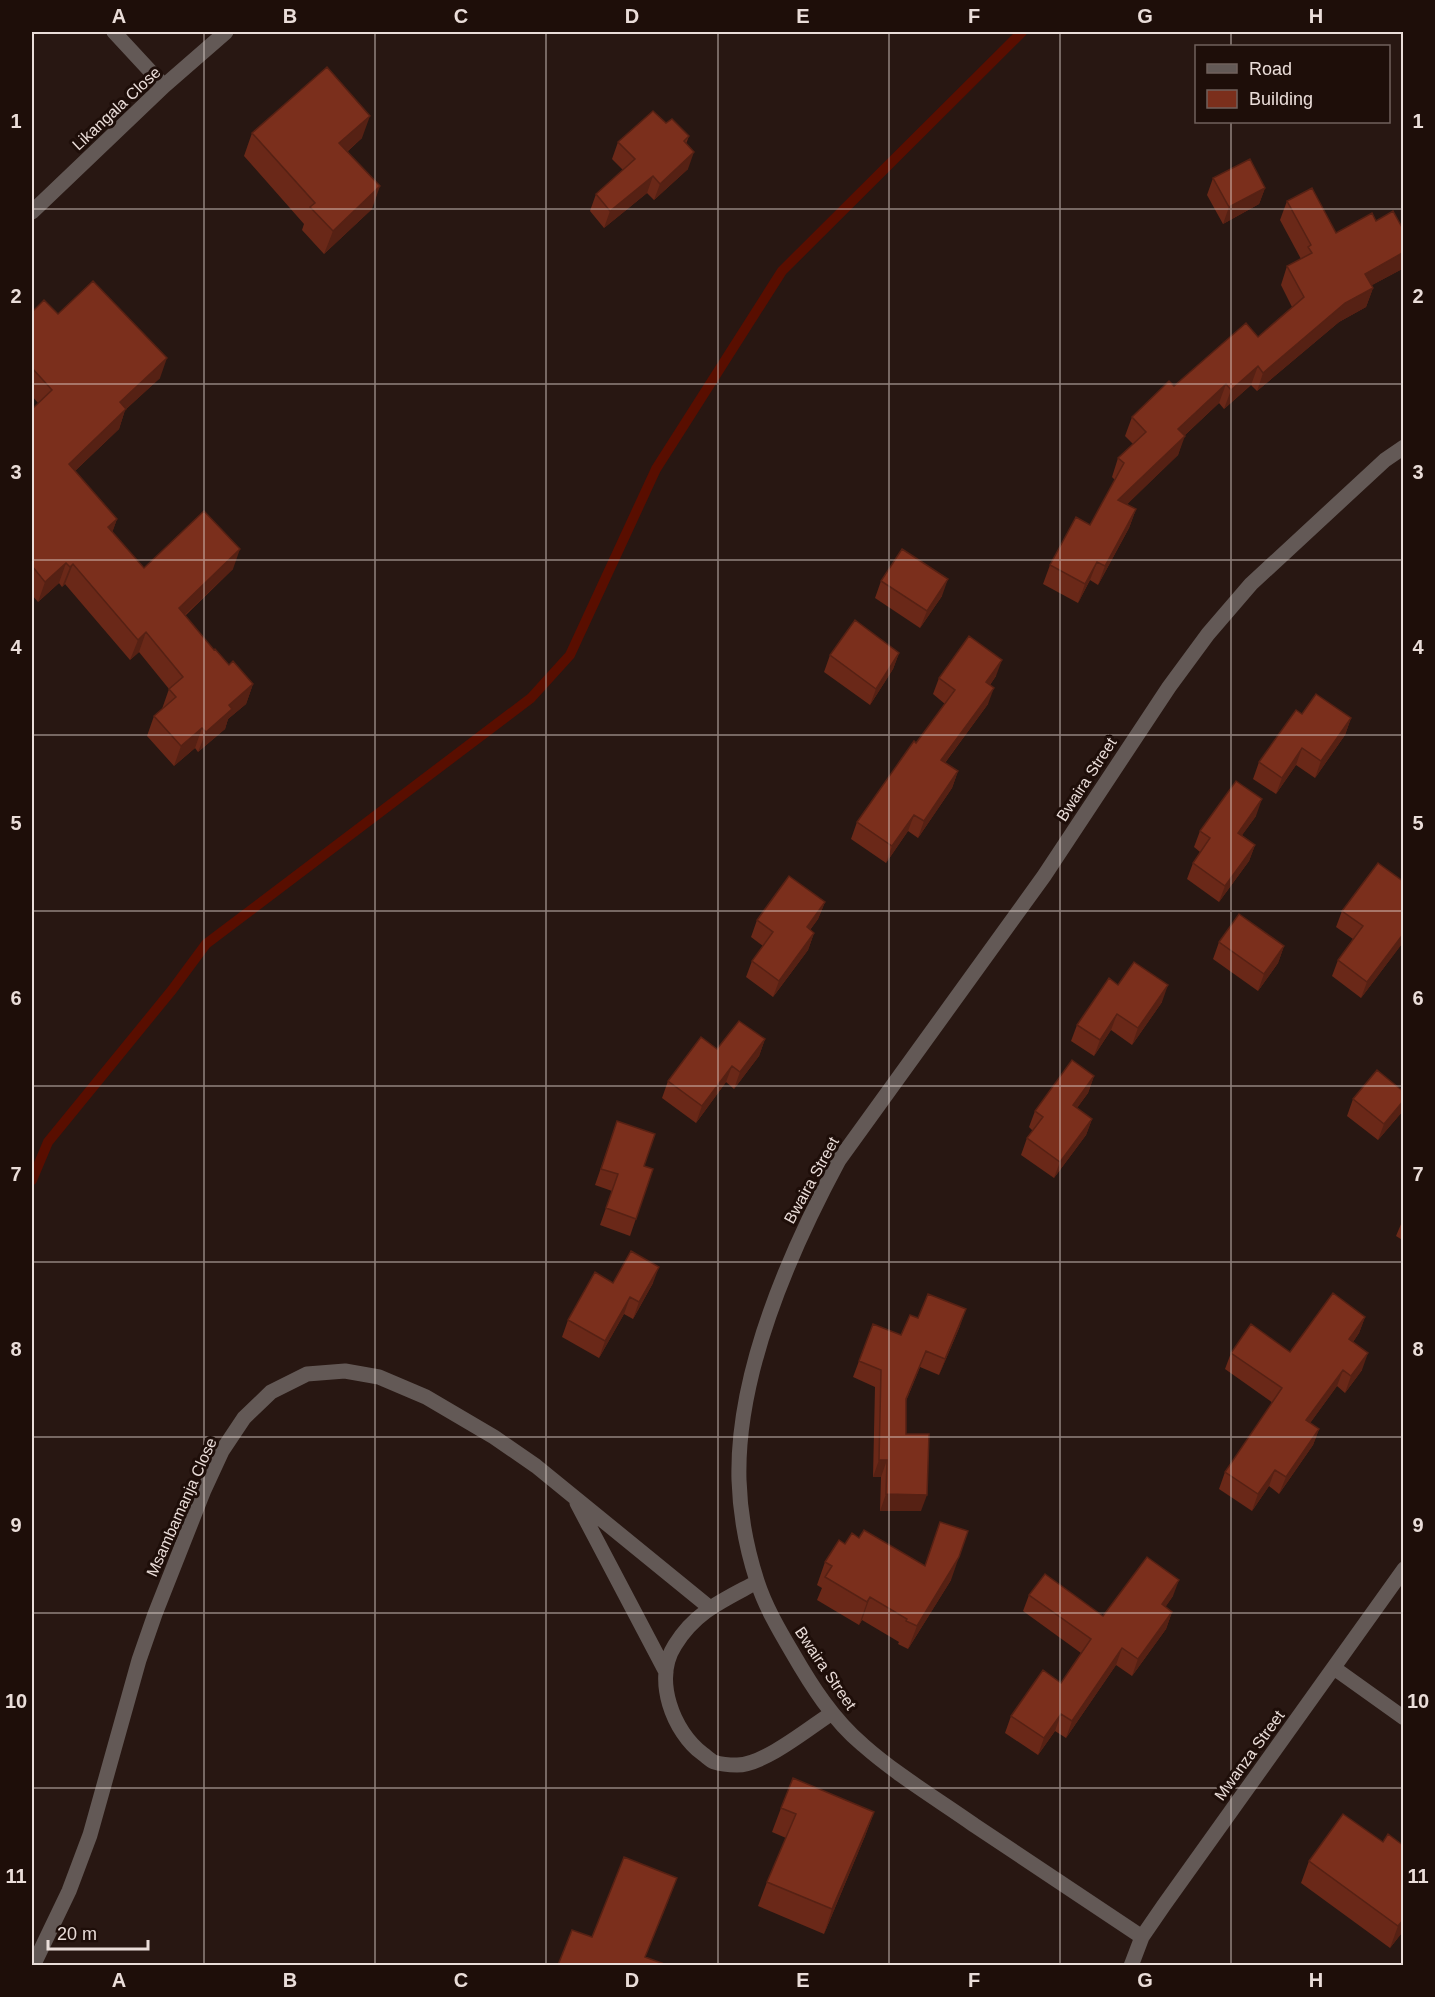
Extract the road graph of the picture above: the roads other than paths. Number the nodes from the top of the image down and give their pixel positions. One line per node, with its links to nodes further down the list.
1 (114, 32): 3 (street)
2 (226, 32): 3 (street, Likangala Close)
3 (164, 86): 4 (street, Likangala Close)
4 (32, 212)
5 (1404, 447): 8 (street, Bwaira Street)
6 (574, 1498): 9 (street, Msambamanja Close); 11 (street); 15 (street, Msambamanja Close)
7 (1404, 1569): 10 (street, Mwanza Street)
8 (757, 1582): 9 (street); 12 (street, Bwaira Street)
9 (709, 1607): 11 (street)
10 (1334, 1668): 13 (street); 14 (street, Mwanza Street)
11 (666, 1672): 12 (street)
12 (832, 1713): 14 (street, Bwaira Street)
13 (1404, 1718)
14 (1142, 1937): 16 (street, Mwanza Street)
15 (33, 1965)
16 (1131, 1965)

